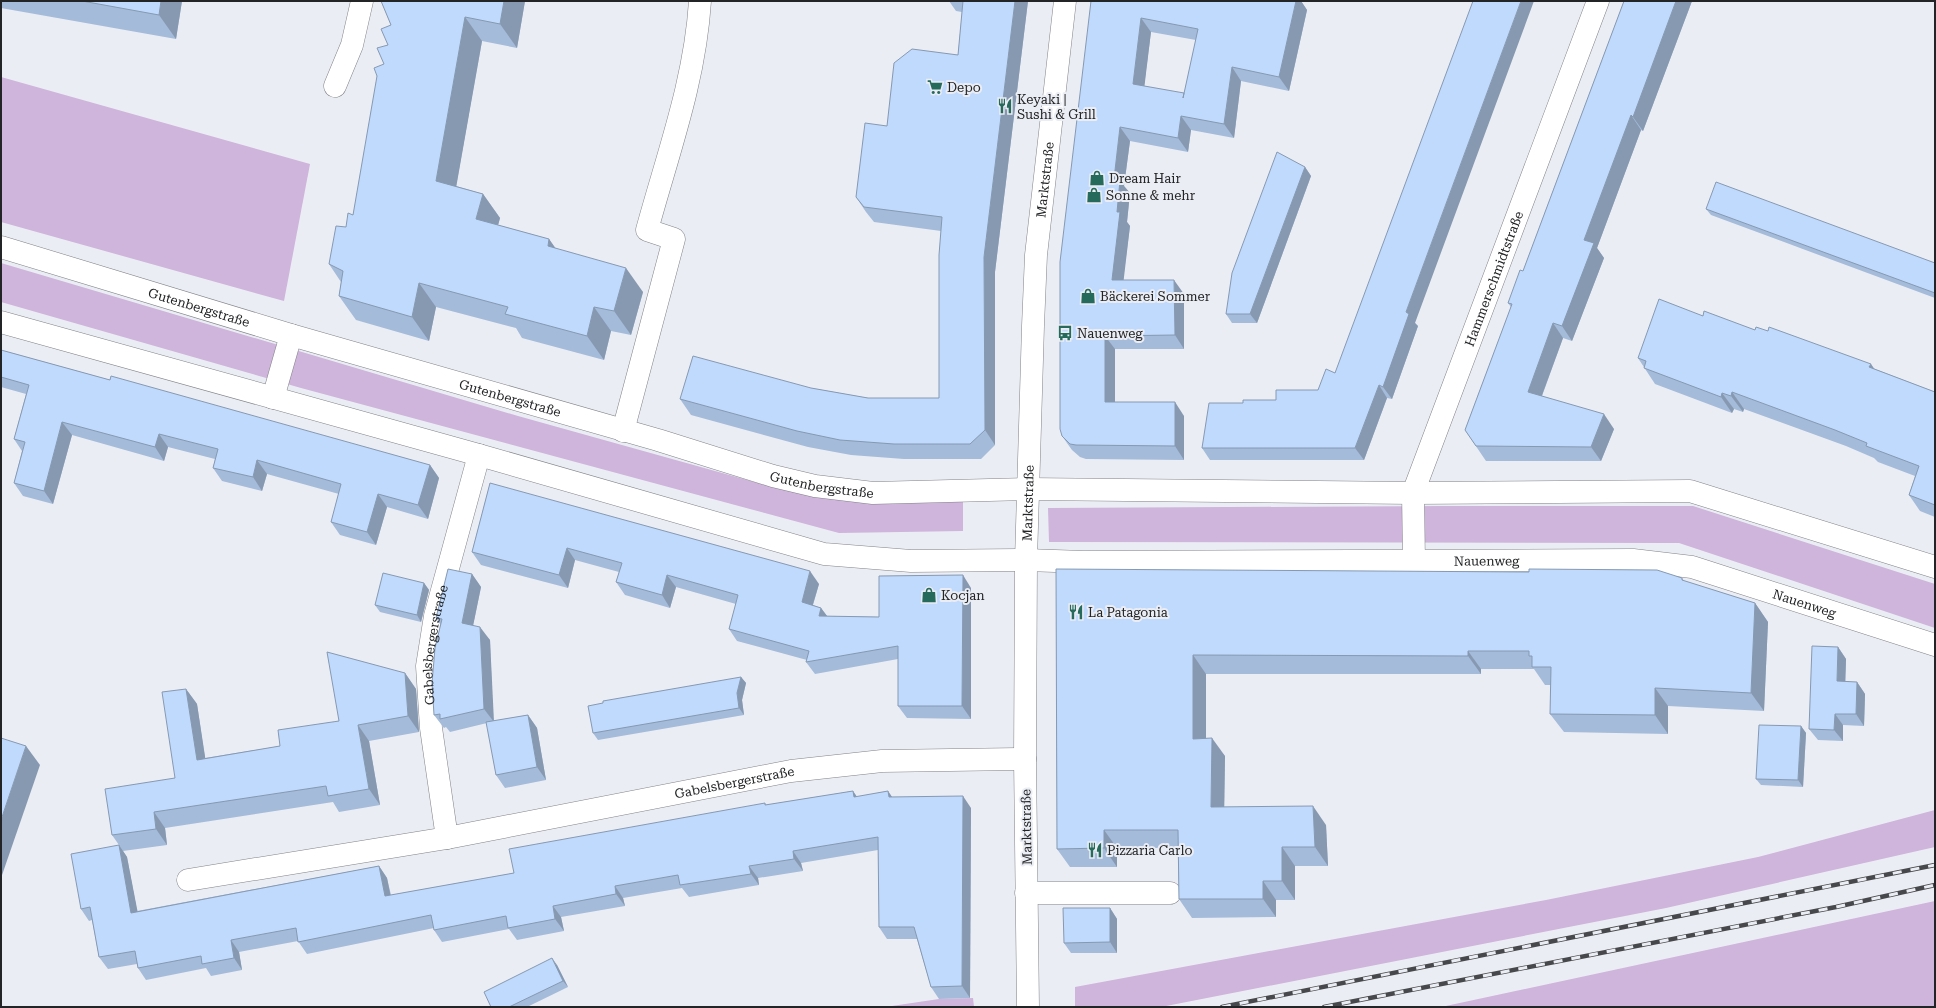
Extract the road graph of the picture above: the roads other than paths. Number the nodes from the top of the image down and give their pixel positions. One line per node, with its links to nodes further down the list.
1 (362, 1): 5 (street)
2 (700, 1): 10 (street)
3 (1065, 1): 12 (street, Marktstraße)
4 (1598, 1): 13 (street, Hammerschmidtstraße)
5 (335, 86)
6 (1, 247): 8 (street, Gutenbergstraße)
7 (1, 322): 9 (street)
8 (291, 336): 9 (street); 10 (street, Gutenbergstraße)
9 (273, 398): 11 (street)
10 (623, 431): 12 (street, Gutenbergstraße)
11 (479, 455): 14 (street); 19 (street, Gabelsbergerstraße)
12 (1028, 489): 13 (street); 14 (street, Marktstraße)
13 (1413, 493): 15 (street, Hammerschmidtstraße); 16 (street)
14 (1026, 560): 15 (street, Nauenweg); 18 (street, Marktstraße)
15 (1414, 561): 17 (street, Nauenweg)
16 (1935, 567)
17 (1935, 645)
18 (1025, 759): 19 (street, Gabelsbergerstraße); 21 (street, Marktstraße)
19 (447, 838): 20 (street, Gabelsbergerstraße)
20 (188, 880)
21 (1026, 893): 22 (street); 23 (street, Marktstraße)
22 (1170, 893)
23 (1028, 1007)

